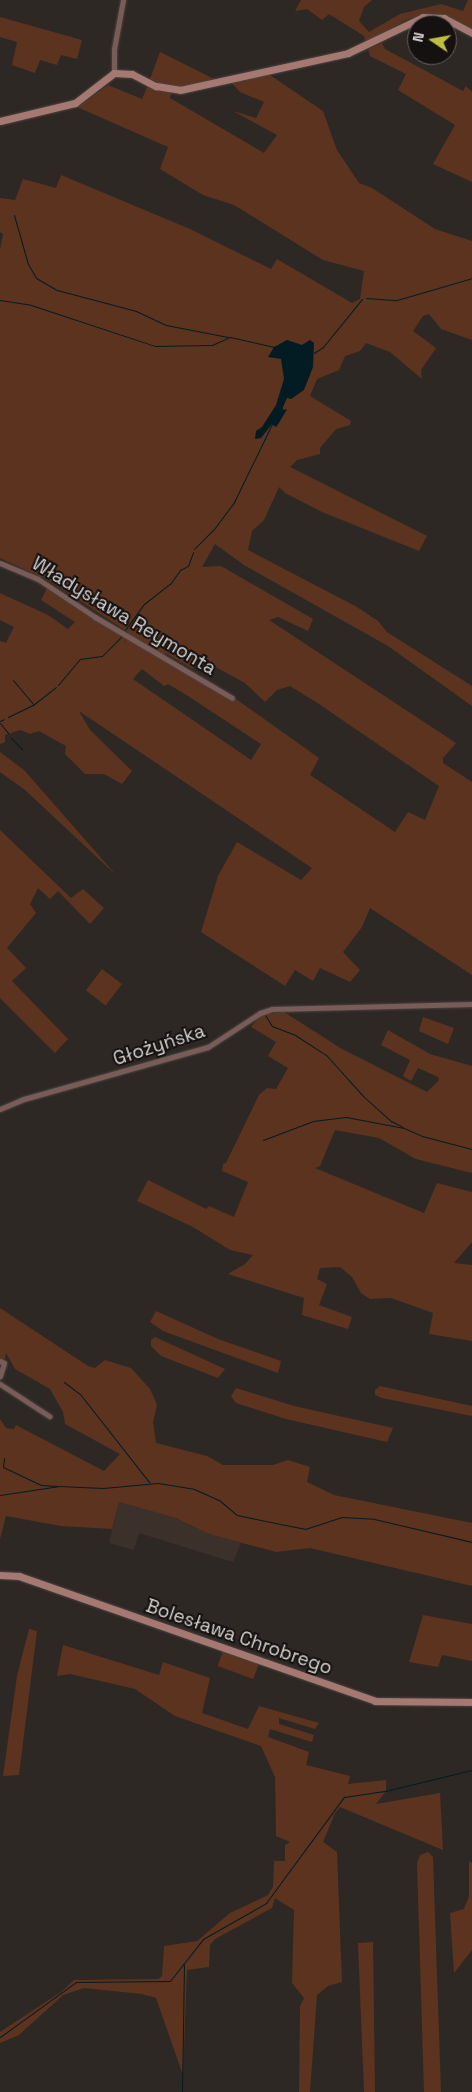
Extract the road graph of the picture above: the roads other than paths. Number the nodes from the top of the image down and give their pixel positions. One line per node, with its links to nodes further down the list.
1 (123, 0): 3 (street)
2 (472, 33): 3 (street)
3 (114, 72): 4 (street)
4 (0, 121)
5 (0, 563): 6 (street, Władysława Reymonta)
6 (232, 698)
7 (472, 1004): 8 (street, Głożyńska)
8 (0, 1110)
9 (0, 1361): 10 (street)
10 (0, 1376)
11 (0, 1384): 12 (street)
12 (49, 1416)
13 (0, 1575): 14 (street, Bolesława Chrobrego)
14 (472, 1702)

